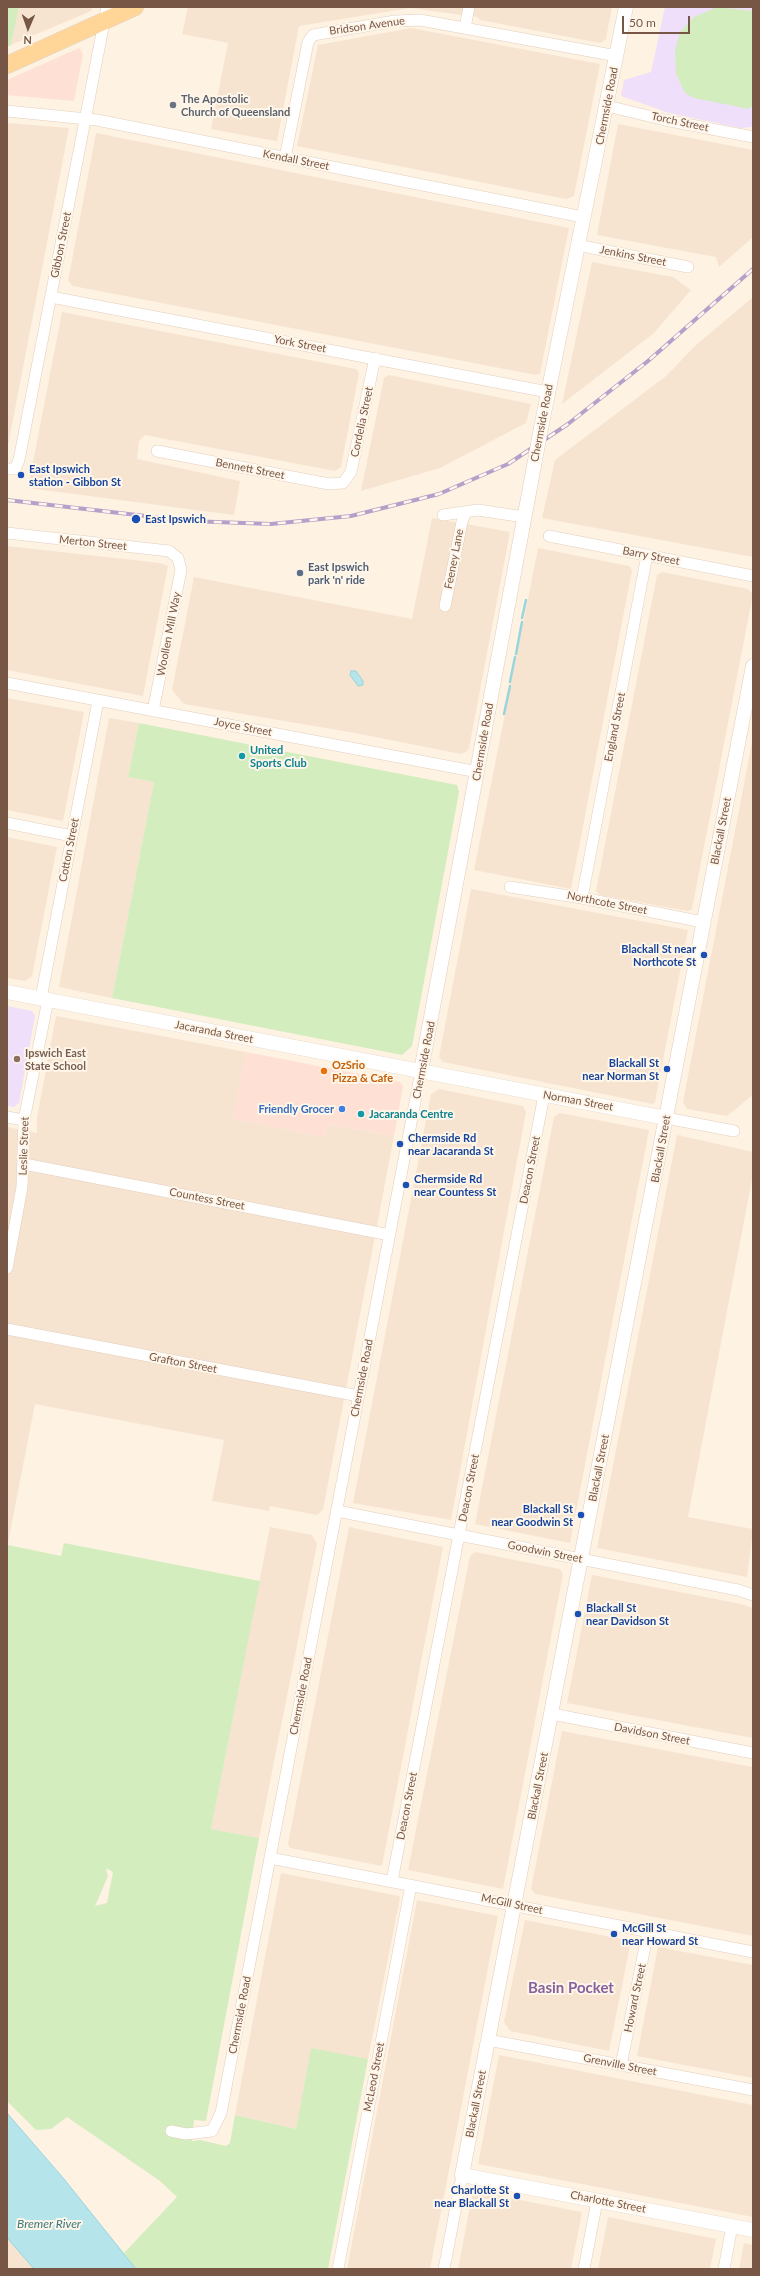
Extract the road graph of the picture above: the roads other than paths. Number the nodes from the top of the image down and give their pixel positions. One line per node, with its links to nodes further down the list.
1 (135, 7): 4 (main road)
2 (469, 7): 5 (street)
3 (626, 7): 6 (street, Chermside Road)
4 (106, 14): 7 (main road); 10 (street, Gibbon Street)
5 (465, 28): 6 (street, Bridson Avenue); 12 (street, Bridson Avenue)
6 (616, 56): 8 (street, Chermside Road)
7 (7, 65)
8 (607, 106): 11 (street, Torch Street); 13 (street, Chermside Road)
9 (7, 111): 10 (street, Kendall Street)
10 (85, 118): 12 (street, Kendall Street); 16 (street, Gibbon Street)
11 (753, 137)
12 (284, 158): 13 (street, Kendall Street)
13 (583, 217): 14 (street, Chermside Road)
14 (577, 245): 15 (street, Jenkins Street); 18 (street, Chermside Road)
15 (688, 267)
16 (51, 297): 17 (street, York Street); 20 (street, Gibbon Street)
17 (375, 358): 18 (street, York Street); 21 (street, Cordelia Street)
18 (548, 392): 24 (street, Chermside Road, bridge)
19 (157, 451): 21 (street, Bennett Street)
20 (11, 469)
21 (343, 482)
22 (465, 513): 23 (street); 24 (street); 30 (street, Feeney Lane)
23 (443, 515)
24 (524, 517): 35 (street, Chermside Road)
25 (7, 533): 28 (street, Merton Street)
26 (549, 536): 27 (street, Barry Street)
27 (647, 556): 29 (street, Barry Street); 39 (street, England Street)
28 (178, 558): 34 (street, Woollen Mill Way)
29 (753, 576)
30 (445, 606)
31 (753, 666): 40 (street, Blackall Street)
32 (7, 683): 33 (street, Joyce Street)
33 (98, 701): 34 (street, Joyce Street); 37 (street, Cotton Street)
34 (153, 711): 35 (street, Joyce Street)
35 (478, 772): 43 (street, Chermside Road)
36 (7, 823): 37 (street)
37 (72, 836): 42 (street, Cotton Street)
38 (510, 887): 39 (street, Northcote Street)
39 (582, 898): 40 (street, Northcote Street)
40 (703, 922): 46 (street, Blackall Street)
41 (7, 992): 42 (street, Jacaranda Street)
42 (45, 999): 43 (street, Jacaranda Street); 47 (street, Leslie Street)
43 (422, 1072): 44 (street, Norman Street); 50 (street, Chermside Road)
44 (544, 1095): 46 (street, Norman Street); 55 (street, Deacon Street)
45 (7, 1117): 47 (street)
46 (666, 1118): 48 (street, Norman Street); 56 (street, Blackall Street)
47 (24, 1120): 49 (street, Leslie Street)
48 (734, 1131)
49 (24, 1164): 50 (street, Countess Street); 51 (street, Leslie Street)
50 (390, 1234): 53 (street, Chermside Road)
51 (7, 1268)
52 (7, 1330): 53 (street, Grafton Street)
53 (359, 1396): 54 (street, Chermside Road)
54 (337, 1511): 55 (street, Goodwin Street); 60 (street, Chermside Road)
55 (460, 1535): 56 (street, Goodwin Street); 61 (street, Deacon Street)
56 (582, 1559): 57 (street, Goodwin Street); 58 (street, Blackall Street)
57 (753, 1595)
58 (552, 1714): 59 (street, Davidson Street); 63 (street, Blackall Street)
59 (753, 1753)
60 (270, 1858): 61 (street, McGill Street); 69 (street, Chermside Road)
61 (392, 1881): 62 (street, McGill Street)
62 (411, 1885): 63 (street, McGill Street); 74 (street, McLeod Street)
63 (515, 1905): 64 (street, McGill Street); 66 (street, Blackall Street)
64 (648, 1932): 65 (street, McGill Street); 67 (street, Howard Street)
65 (753, 1952)
66 (488, 2040): 67 (street, Grenville Street); 70 (street, Blackall Street)
67 (621, 2065): 68 (street, Grenville Street)
68 (753, 2090)
69 (171, 2131)
70 (462, 2175): 71 (street, Charlotte Street); 75 (street, Blackall Street)
71 (598, 2200): 72 (street, Charlotte Street); 76 (street)
72 (732, 2226): 73 (street, Charlotte Street); 77 (street)
73 (753, 2230)
74 (338, 2269)
75 (444, 2269)
76 (584, 2269)
77 (724, 2269)

